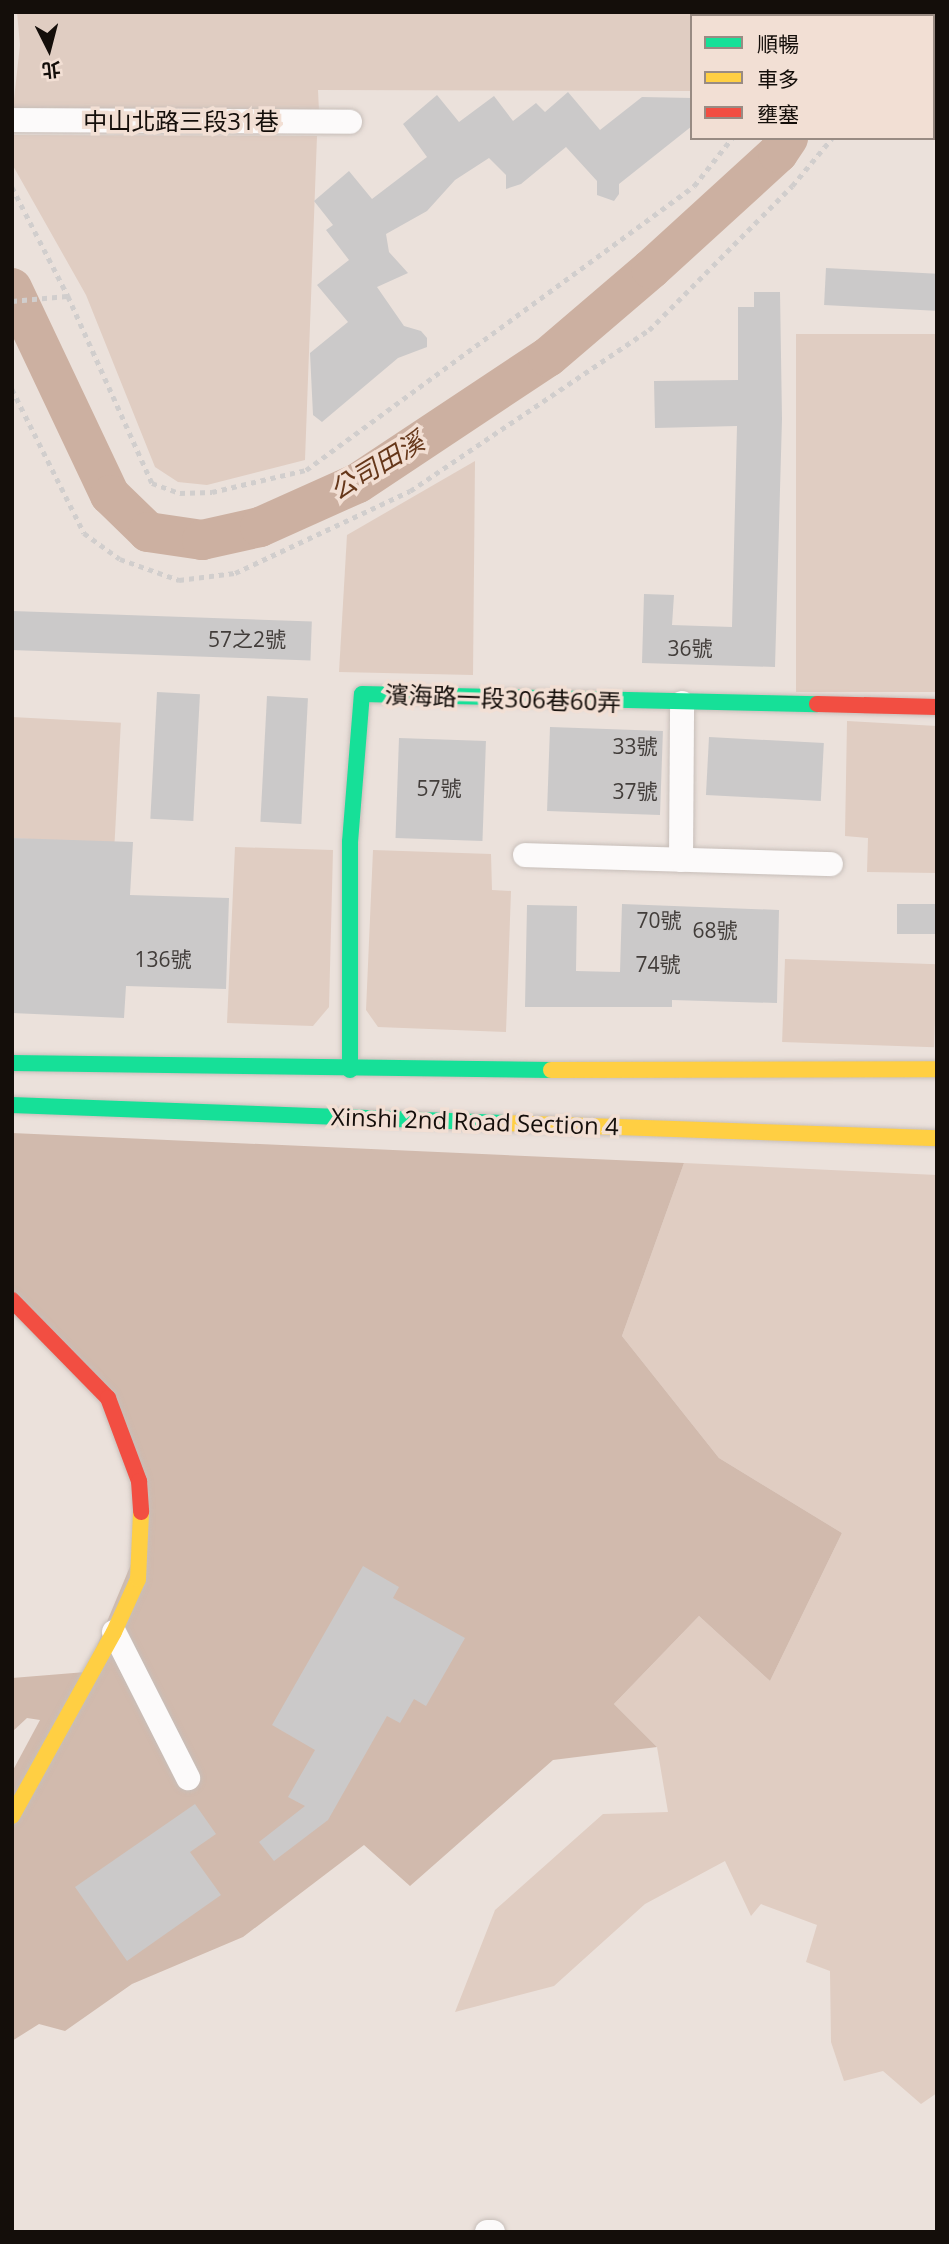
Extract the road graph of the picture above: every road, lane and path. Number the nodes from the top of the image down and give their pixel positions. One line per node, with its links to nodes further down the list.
1 (12, 120): 2 (street, 中山北路三段31巷)
2 (349, 122)
3 (730, 140): 6 (path)
4 (830, 140): 8 (path)
5 (12, 187): 6 (path)
6 (68, 296): 7 (path)
7 (12, 301)
8 (12, 388)
9 (682, 703): 10 (street, 濱海路一段306巷60弄); 12 (street); 16 (street, 濱海路一段306巷60弄)
10 (937, 707)
11 (525, 855): 12 (street)
12 (681, 860): 13 (street)
13 (831, 864)
14 (12, 1063): 16 (street, Xinshi 2nd Road Section 4)
15 (937, 1069): 16 (street, Xinshi 2nd Road Section 4)
16 (350, 1070)
17 (12, 1105): 18 (street, Xinshi 2nd Road Section 4)
18 (937, 1138)
19 (12, 1300): 20 (street)
20 (114, 1632): 21 (street); 22 (street)
21 (188, 1778)
22 (12, 1816)
23 (487, 2232): 24 (street)
24 (493, 2232)

